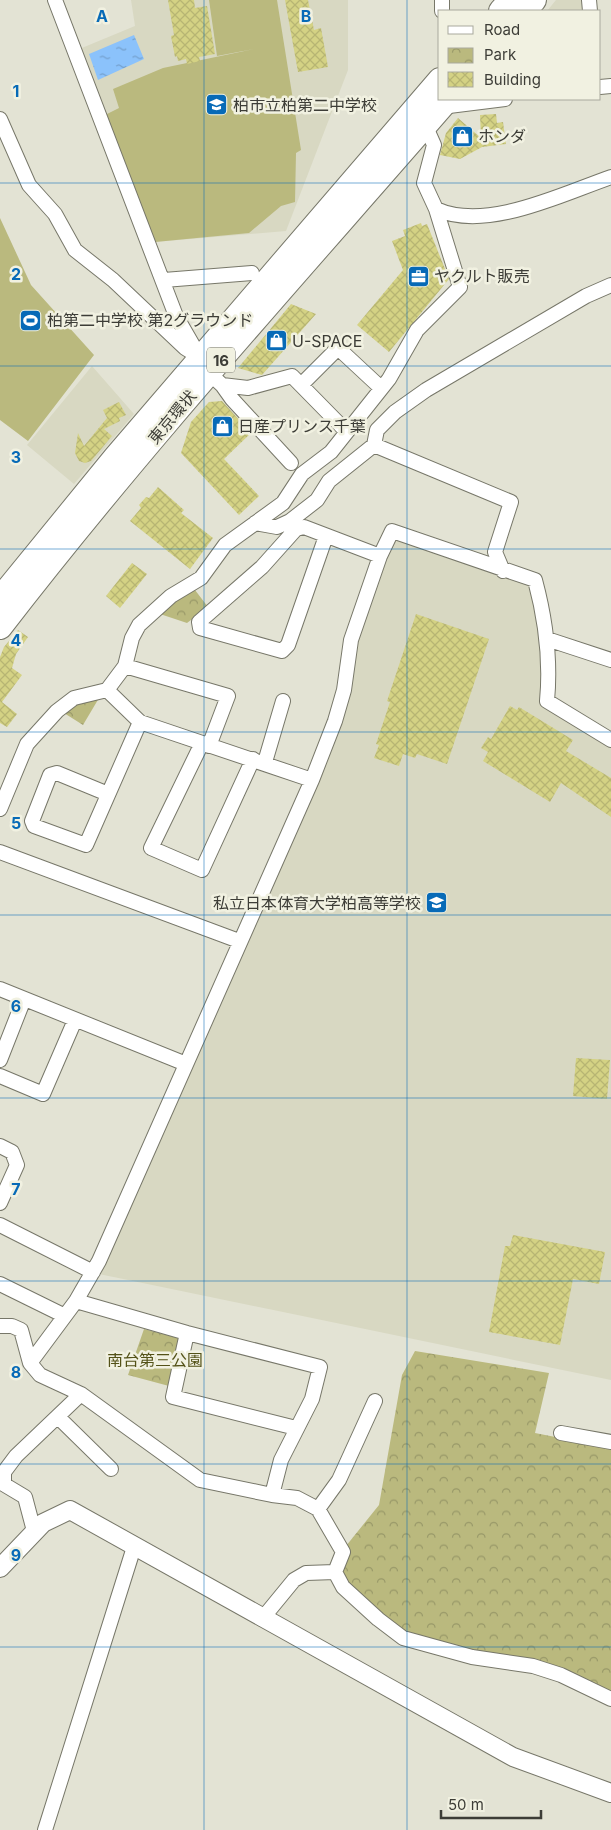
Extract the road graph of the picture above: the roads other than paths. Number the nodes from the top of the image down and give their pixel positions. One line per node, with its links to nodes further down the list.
1 (55, 0): 14 (street)
2 (511, 0): 4 (highway)
3 (534, 0): 5 (highway)
4 (502, 10)
5 (525, 10)
6 (438, 83): 16 (highway, 東京環状 / 16)
7 (490, 100): 8 (street)
8 (445, 103): 10 (highway, 東京環状 / 16)
9 (0, 119): 16 (street)
10 (426, 127): 12 (street); 16 (highway, 東京環状 / 16)
11 (611, 177): 12 (street)
12 (436, 210): 18 (street)
13 (252, 273): 14 (street)
14 (164, 280): 16 (street)
15 (611, 285): 20 (street)
16 (211, 372): 17 (street); 21 (street); 26 (highway, 東京環状 / 16); 27 (highway, 東京環状 / 16)
17 (301, 385): 18 (street); 19 (street)
18 (381, 388): 19 (street)
19 (346, 431): 22 (street)
20 (374, 445): 22 (street); 25 (street)
21 (291, 463)
22 (255, 523): 30 (street)
23 (326, 536): 23 (street); 24 (street)
24 (380, 556): 25 (street); 37 (street)
25 (503, 571): 28 (street)
26 (0, 599)
27 (0, 627)
28 (547, 639): 29 (street); 34 (street)
29 (611, 660)
30 (124, 666): 31 (street); 35 (street)
31 (107, 690): 33 (street); 39 (street)
32 (282, 701): 36 (street)
33 (140, 722): 35 (street); 38 (street)
34 (611, 740)
35 (205, 744): 36 (street); 36 (street)
36 (259, 761): 37 (street)
37 (312, 780): 41 (street)
38 (108, 794): 38 (street)
39 (0, 809)
40 (0, 852): 41 (street)
41 (240, 941): 46 (street)
42 (0, 989): 43 (street)
43 (24, 999): 44 (street); 45 (street)
44 (75, 1020): 46 (street); 47 (street)
45 (0, 1060)
46 (186, 1064): 51 (street)
47 (0, 1076)
48 (0, 1146): 49 (street)
49 (0, 1203)
50 (0, 1225): 51 (street)
51 (93, 1272): 53 (street)
52 (0, 1284): 54 (street)
53 (76, 1301): 54 (street); 56 (street)
54 (65, 1316): 57 (street)
55 (0, 1326): 57 (street)
56 (187, 1334): 61 (street); 61 (street)
57 (30, 1363): 58 (street)
58 (81, 1394): 60 (street); 66 (street)
59 (375, 1401): 67 (street)
60 (58, 1417): 64 (street); 65 (street)
61 (296, 1428): 66 (street)
62 (560, 1433): 63 (street)
63 (611, 1442)
64 (111, 1468)
65 (2, 1483): 68 (street)
66 (272, 1495): 67 (street)
67 (318, 1509): 71 (street)
68 (34, 1531): 69 (street); 70 (street)
69 (134, 1547): 72 (street); 75 (street)
70 (0, 1568)
71 (335, 1572): 72 (street); 73 (street)
72 (262, 1619): 74 (street)
73 (611, 1699)
74 (611, 1793)
75 (45, 1830)

